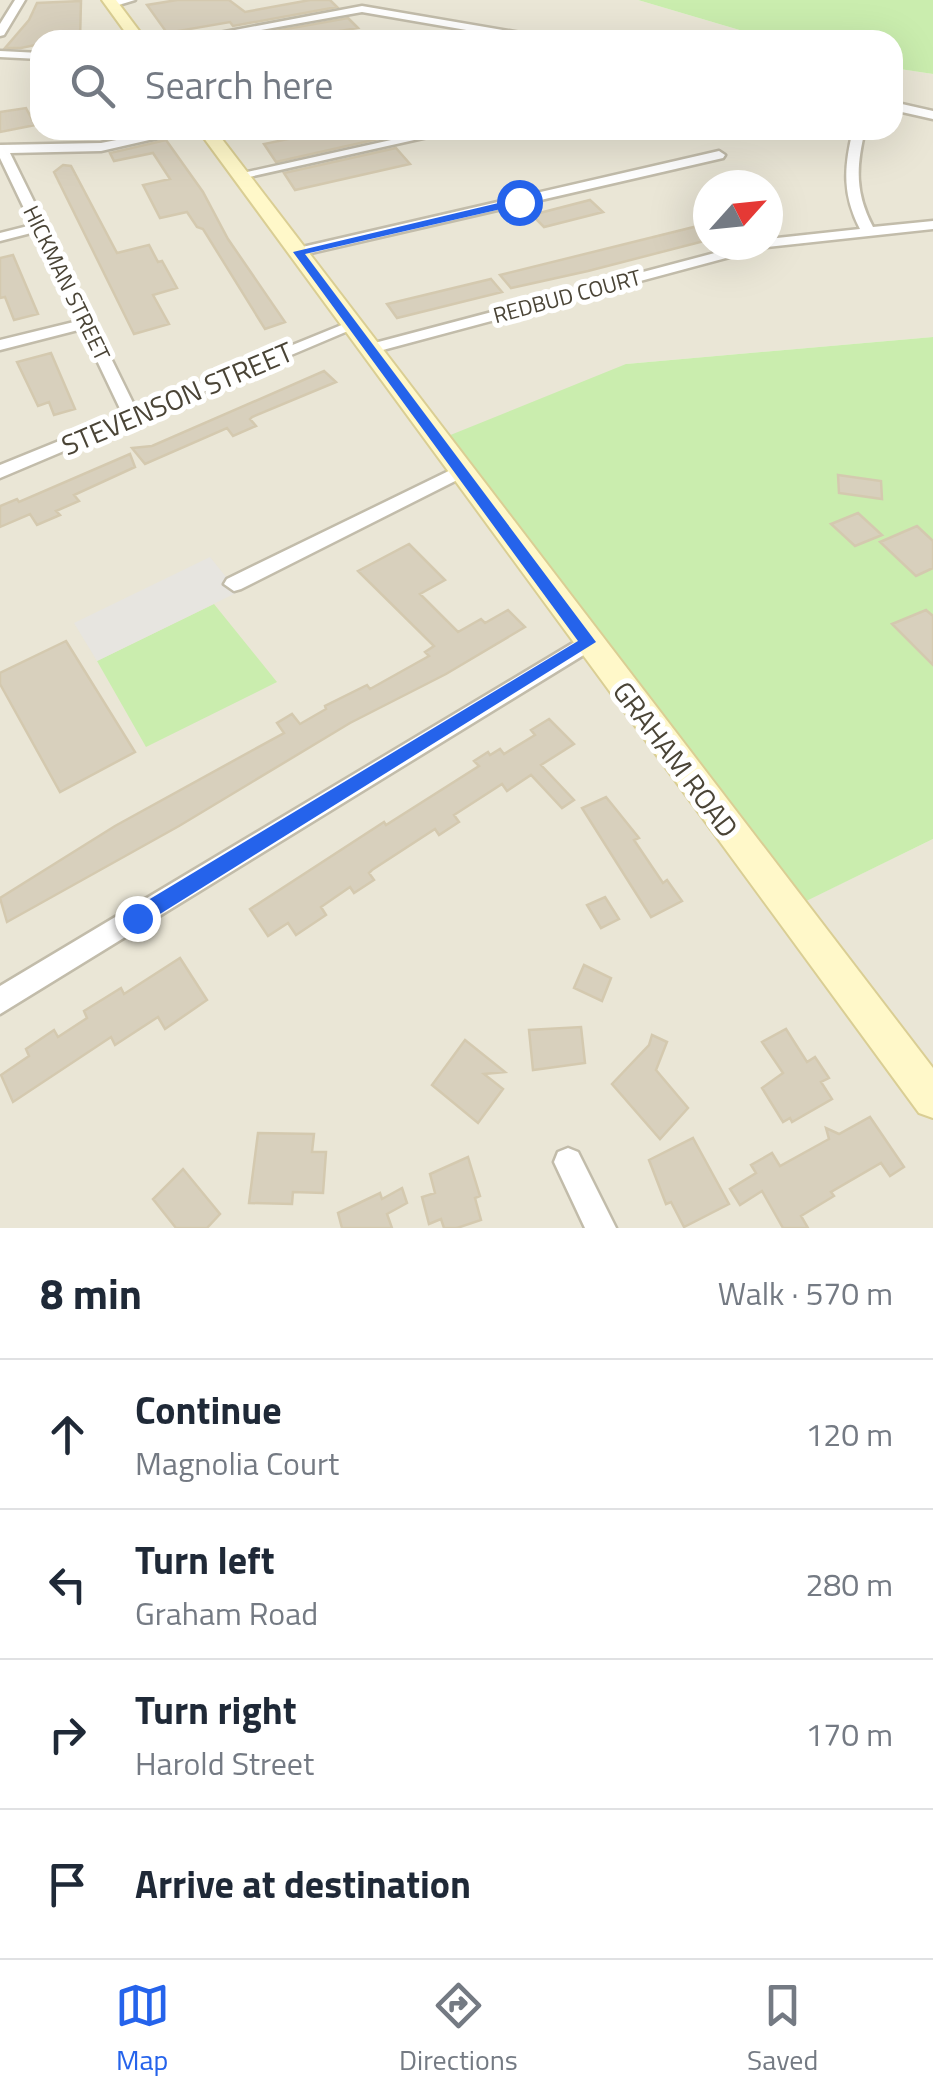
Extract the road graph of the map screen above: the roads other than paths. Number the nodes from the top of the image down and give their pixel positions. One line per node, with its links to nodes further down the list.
1 (20, 0): 7 (street)
2 (130, 0): 3 (street)
3 (110, 2): 4 (main road)
4 (131, 30)
5 (245, 30): 6 (street)
6 (477, 30)
7 (0, 33)
8 (0, 54): 9 (street)
9 (30, 56)
10 (903, 108): 11 (street)
11 (933, 115)
12 (136, 140): 16 (street)
13 (214, 140): 18 (main road, GRAHAM ROAD)
14 (406, 140): 18 (street)
15 (857, 140): 21 (street)
16 (1, 149): 20 (street, HICKMAN STREET)
17 (719, 155): 24 (street)
18 (240, 175): 24 (main road, GRAHAM ROAD)
19 (933, 225): 21 (street, REDBUD COURT)
20 (40, 227): 22 (street); 26 (street, HICKMAN STREET)
21 (866, 230): 23 (street, REDBUD COURT)
22 (0, 236)
23 (783, 241)
24 (298, 252): 27 (main road, GRAHAM ROAD)
25 (704, 260): 29 (street, REDBUD COURT)
26 (86, 323): 28 (street); 30 (street, HICKMAN STREET)
27 (354, 324): 29 (main road, GRAHAM ROAD); 30 (street, STEVENSON STREET)
28 (0, 345)
29 (373, 348): 31 (main road, GRAHAM ROAD)
30 (132, 417): 32 (street, STEVENSON STREET)
31 (461, 471): 33 (street); 34 (main road, GRAHAM ROAD)
32 (0, 472)
33 (234, 584)
34 (588, 642): 35 (street); 36 (main road, GRAHAM ROAD)
35 (0, 1001)
36 (933, 1099)
37 (568, 1162): 38 (street)
38 (601, 1228)

